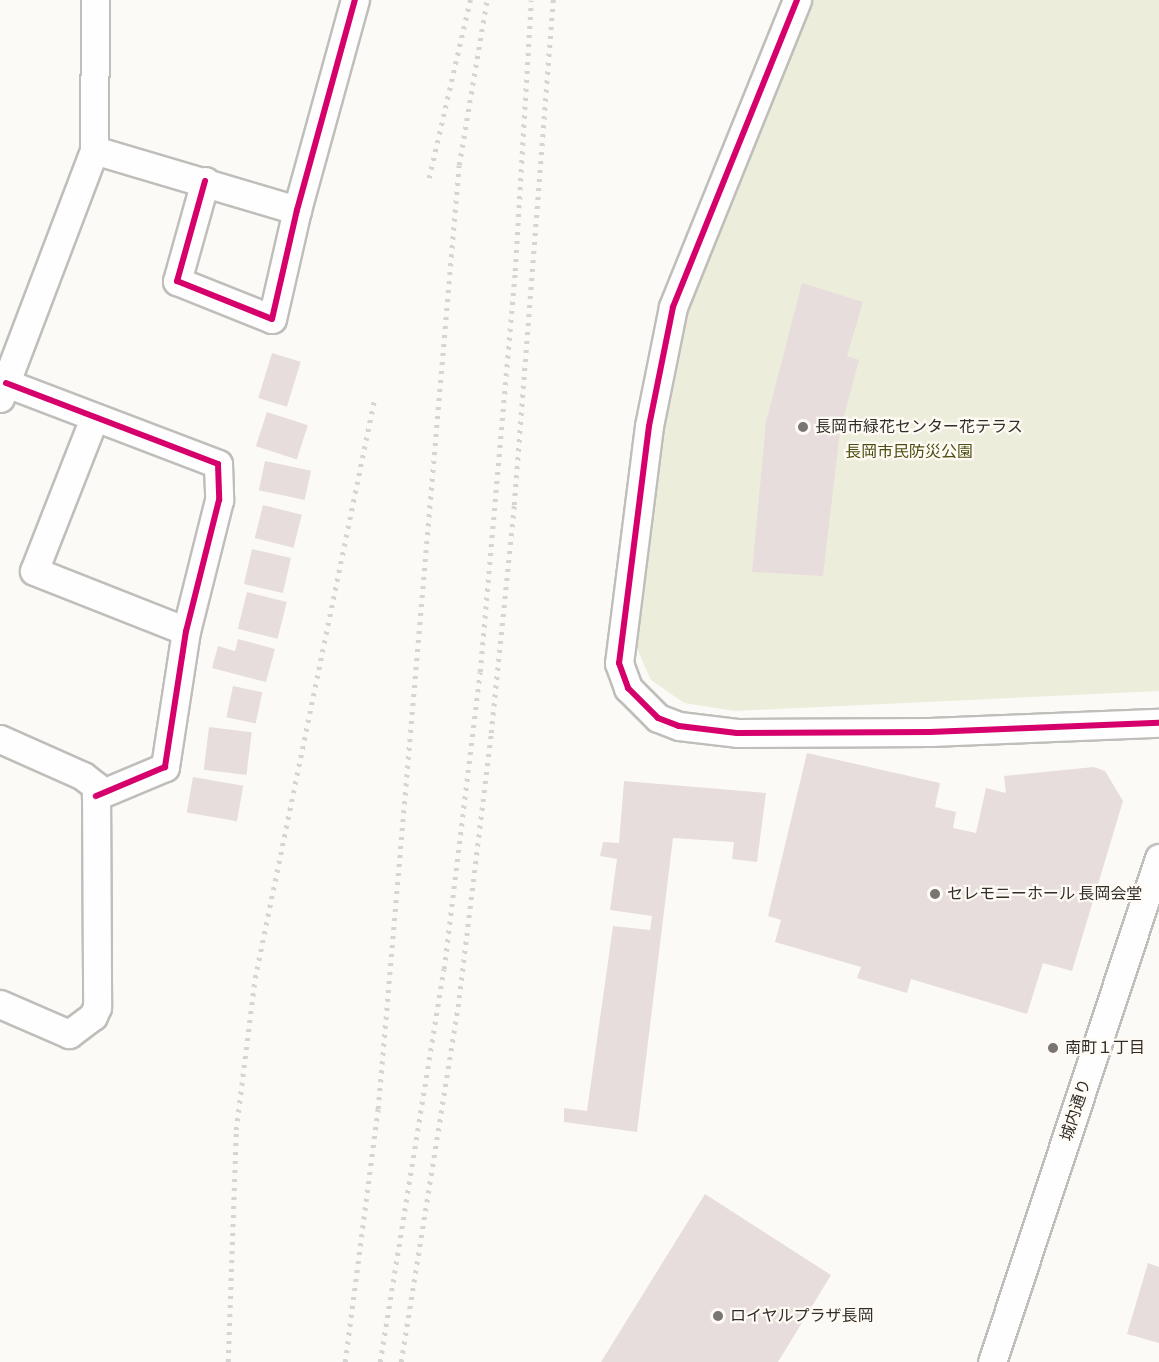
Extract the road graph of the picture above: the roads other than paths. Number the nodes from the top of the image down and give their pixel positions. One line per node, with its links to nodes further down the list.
1 (95, 0): 4 (street)
2 (355, 0): 6 (street)
3 (797, 0): 10 (street)
4 (94, 150): 5 (street); 7 (street)
5 (206, 181): 6 (street); 6 (street)
6 (297, 210)
7 (3, 391): 8 (street)
8 (94, 418): 9 (street); 9 (street)
9 (186, 631): 12 (street)
10 (1159, 723)
11 (0, 739): 12 (street)
12 (96, 796): 14 (street)
13 (1159, 858): 15 (street, 城内通り)
14 (0, 1004)
15 (992, 1362)

